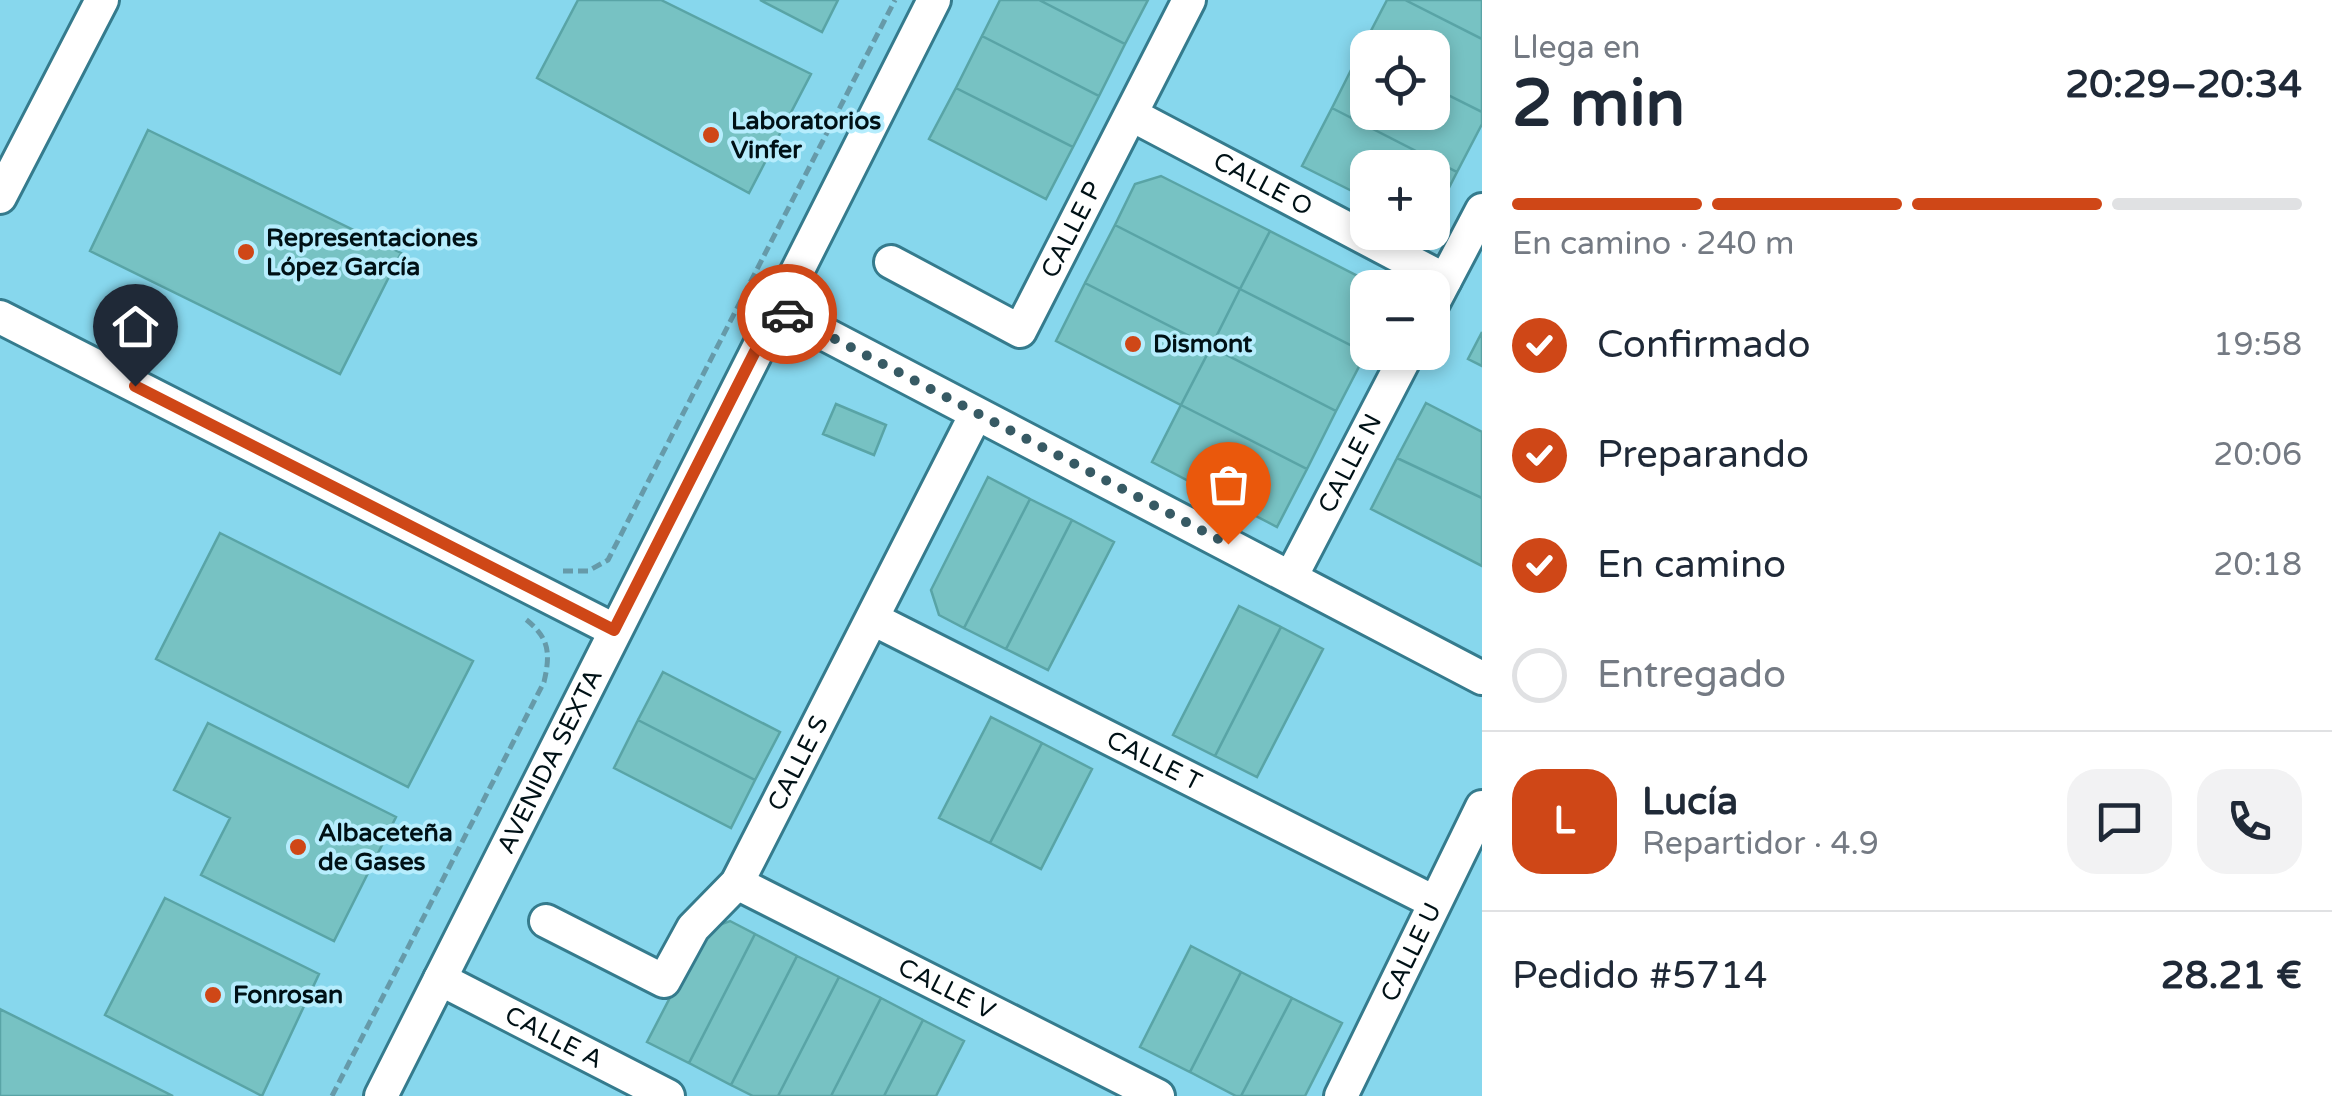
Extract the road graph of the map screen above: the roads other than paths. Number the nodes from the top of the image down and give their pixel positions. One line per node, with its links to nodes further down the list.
1 (102, 0): 5 (street)
2 (934, 0): 10 (street, AVENIDA SEXTA)
3 (1189, 0): 4 (street, CALLE P)
4 (1132, 116): 7 (street, CALLE P); 8 (street, CALLE O)
5 (0, 198)
6 (1482, 210): 9 (street)
7 (891, 262)
8 (1399, 270)
9 (1450, 272)
10 (777, 308): 13 (street); 16 (street, AVENIDA SEXTA)
11 (0, 317): 16 (street)
12 (1399, 370): 14 (street, CALLE N)
13 (976, 414): 14 (street); 15 (street, CALLE S)
14 (1291, 576): 17 (street)
15 (872, 619): 19 (street, CALLE S); 20 (street, CALLE T)
16 (614, 630): 22 (street, AVENIDA SEXTA)
17 (1482, 678)
18 (1482, 807): 20 (street, CALLE U)
19 (737, 883): 21 (street, CALLE S); 25 (street, CALLE V)
20 (1434, 902): 26 (street, CALLE U)
21 (546, 921)
22 (440, 979): 23 (street, AVENIDA SEXTA); 24 (street, CALLE A)
23 (381, 1096)
24 (668, 1096)
25 (1158, 1096)
26 (1341, 1096)

